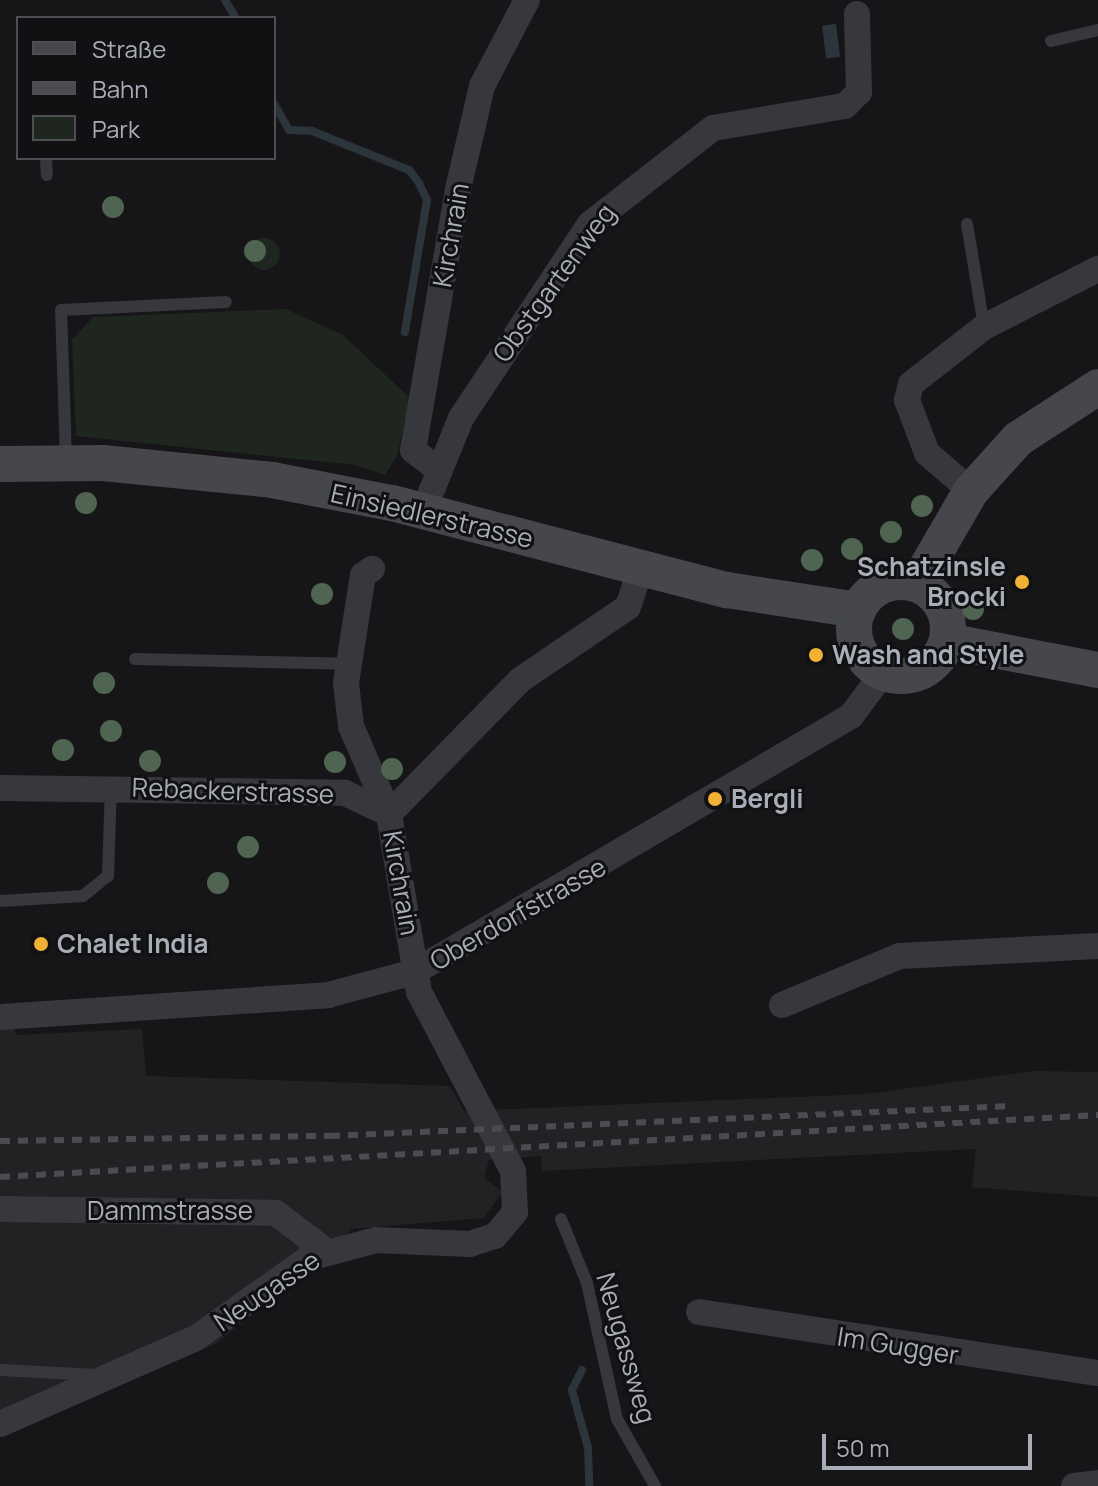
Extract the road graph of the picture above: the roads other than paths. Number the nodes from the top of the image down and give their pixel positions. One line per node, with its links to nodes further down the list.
1 (527, 0): 14 (street, Kirchrain)
2 (857, 14): 14 (street, Obstgartenweg)
3 (1098, 30): 4 (lane)
4 (1051, 41)
5 (46, 160): 6 (lane)
6 (47, 175)
7 (967, 224): 10 (lane)
8 (1098, 269): 10 (street)
9 (226, 302): 12 (lane)
10 (984, 327): 15 (street)
11 (1098, 387): 15 (main road)
12 (66, 462): 13 (main road, Einsiedlerstrasse); 16 (main road, Einsiedlerstrasse)
13 (0, 464)
14 (436, 468): 16 (street, Obstgartenweg)
15 (971, 491): 19 (main road)
16 (423, 512): 17 (main road, Einsiedlerstrasse)
17 (641, 567): 20 (main road, Einsiedlerstrasse); 28 (street)
18 (372, 569): 23 (street, Kirchrain)
19 (917, 584): 20 (main road); 21 (main road)
20 (858, 610): 25 (main road)
21 (947, 641): 24 (main road); 25 (main road)
22 (135, 659): 23 (lane)
23 (349, 664): 28 (street, Kirchrain)
24 (1098, 670)
25 (883, 673): 31 (street, Oberdorfstrasse)
26 (111, 787): 27 (street, Rebackerstrasse); 28 (street, Rebackerstrasse); 29 (lane)
27 (0, 788)
28 (389, 814): 31 (street, Kirchrain)
29 (0, 901)
30 (1098, 946): 32 (street)
31 (414, 972): 33 (street, Oberdorfstrasse); 36 (street, Neugasse)
32 (782, 1005)
33 (0, 1017)
34 (0, 1209): 36 (street, Dammstrasse)
35 (561, 1219): 43 (lane, Neugassweg)
36 (326, 1251): 40 (street, Neugasse)
37 (699, 1312): 39 (street, Im Gugger)
38 (0, 1370): 40 (lane)
39 (1098, 1373)
40 (105, 1376): 41 (street, Neugasse)
41 (0, 1424)
42 (1098, 1483): 44 (street)
43 (655, 1486)
44 (1074, 1486)

